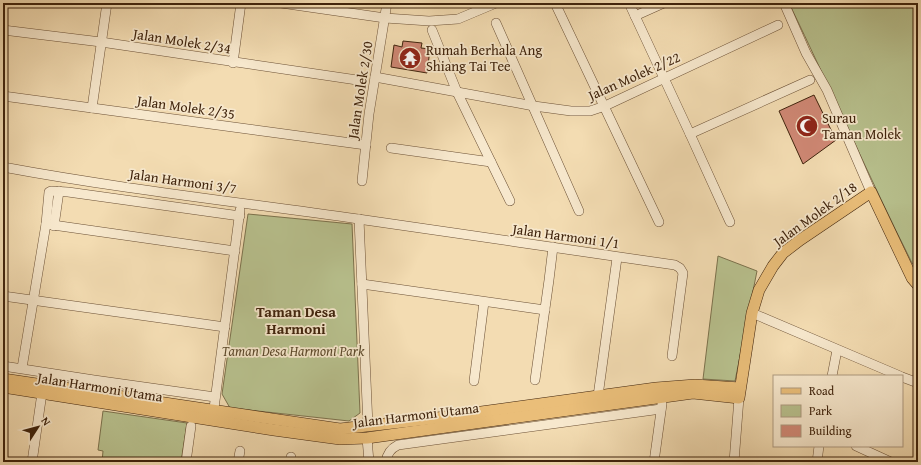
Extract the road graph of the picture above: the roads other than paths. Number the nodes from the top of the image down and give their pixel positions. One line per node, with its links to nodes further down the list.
1 (107, 3): 17 (street)
2 (241, 3): 18 (street)
3 (281, 3): 12 (street)
4 (388, 3): 12 (street, Jalan Molek 2/30)
5 (496, 3): 10 (street)
6 (556, 3): 26 (street)
7 (629, 3): 11 (street)
8 (664, 3): 11 (street)
9 (784, 3): 34 (street)
10 (483, 6): 12 (street)
11 (635, 16): 20 (street)
12 (385, 18): 19 (street, Jalan Molek 2/30)
13 (496, 23): 25 (street)
14 (778, 25): 20 (street, Jalan Molek 2/22)
15 (3, 30): 17 (street, Jalan Molek 2/34)
16 (432, 30): 23 (street)
17 (101, 42): 18 (street, Jalan Molek 2/34); 27 (street)
18 (233, 62): 21 (street, Jalan Molek 2/34)
19 (375, 77): 23 (street, Jalan Molek 2/22); 29 (street, Jalan Molek 2/30)
20 (664, 78): 26 (street, Jalan Molek 2/22); 28 (street)
21 (357, 80)
22 (810, 80): 28 (street)
23 (457, 92): 25 (street, Jalan Molek 2/22); 31 (street)
24 (3, 96): 27 (street, Jalan Molek 2/35)
25 (534, 106): 26 (street, Jalan Molek 2/22); 37 (street)
26 (605, 106): 40 (street)
27 (92, 108): 29 (street, Jalan Molek 2/35)
28 (690, 134): 41 (street)
29 (366, 145): 33 (street, Jalan Molek 2/30)
30 (391, 148): 31 (street)
31 (491, 162): 35 (street)
32 (3, 167): 36 (street, Jalan Harmoni 3/7)
33 (362, 181)
34 (871, 192): 47 (main road); 52 (main road, Jalan Molek 2/18)
35 (510, 200)
36 (241, 203): 38 (street); 39 (street, Jalan Harmoni 3/7)
37 (579, 211)
38 (240, 216): 42 (street); 44 (street)
39 (359, 219): 43 (street, Jalan Harmoni 1/1); 46 (street)
40 (658, 222)
41 (730, 222)
42 (50, 225): 44 (street); 49 (street)
43 (553, 247): 45 (street, Jalan Harmoni 1/1); 51 (street)
44 (235, 251): 53 (street)
45 (617, 258): 55 (street, Jalan Harmoni 1/1); 69 (street)
46 (362, 284): 50 (street); 74 (street)
47 (918, 285)
48 (3, 296): 49 (street)
49 (32, 300): 53 (street); 57 (street)
50 (484, 302): 51 (street); 63 (street)
51 (545, 310): 62 (street)
52 (752, 312): 54 (street); 68 (main road, Jalan Molek 2/18)
53 (225, 327): 70 (street)
54 (837, 350): 58 (street); 59 (street)
55 (672, 356)
56 (3, 366): 57 (street)
57 (22, 368): 70 (street)
58 (832, 375)
59 (899, 375)
60 (903, 377): 64 (street)
61 (3, 379): 72 (main road, Jalan Harmoni Utama)
62 (535, 380)
63 (474, 381)
64 (918, 383)
65 (3, 387): 67 (main road, Jalan Harmoni Utama)
66 (664, 392): 68 (main road, Jalan Harmoni Utama); 69 (main road, Jalan Harmoni Utama); 71 (street); 75 (main road, Jalan Harmoni Utama)
67 (42, 393): 72 (main road, Jalan Harmoni Utama); 79 (street)
68 (739, 393): 85 (street)
69 (598, 396): 74 (main road, Jalan Harmoni Utama)
70 (215, 397): 72 (street)
71 (661, 409): 83 (street); 84 (street)
72 (213, 416): 74 (main road, Jalan Harmoni Utama); 75 (main road, Jalan Harmoni Utama)
73 (191, 426): 80 (street)
74 (368, 426)
75 (368, 438): 82 (street)
76 (819, 447): 86 (street)
77 (858, 447): 87 (street)
78 (240, 451): 81 (street)
79 (32, 462)
80 (186, 462)
81 (238, 462)
82 (369, 462)
83 (386, 462)
84 (654, 462)
85 (734, 462)
86 (817, 462)
87 (891, 462)

